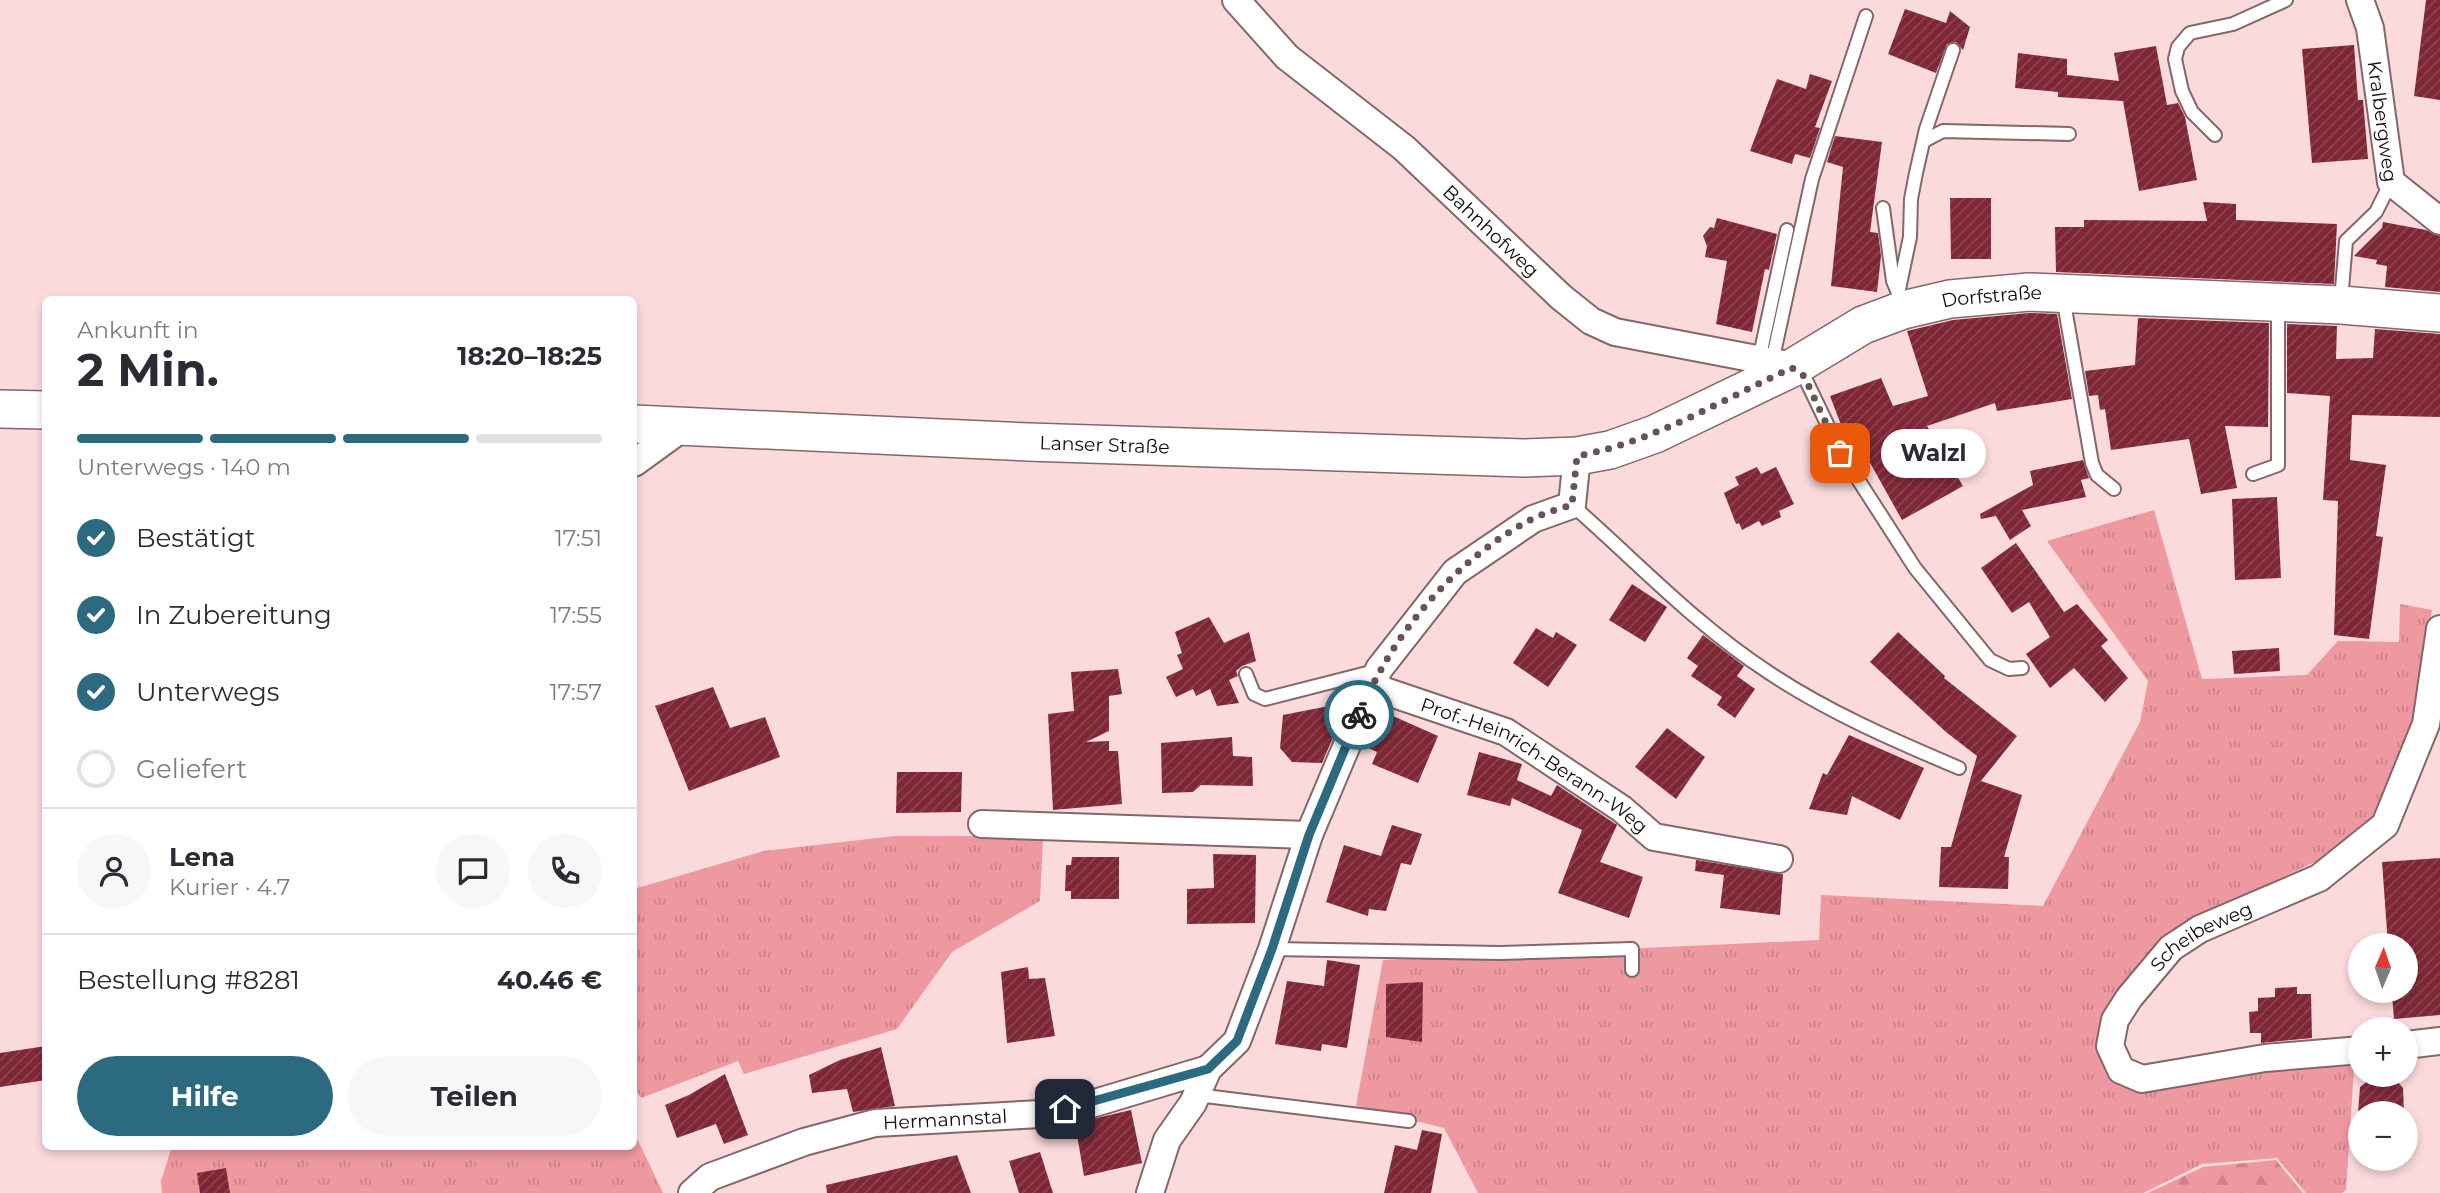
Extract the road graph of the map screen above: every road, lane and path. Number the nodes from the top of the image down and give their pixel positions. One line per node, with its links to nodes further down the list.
1 (1236, 0): 18 (street, Bahnhofweg)
2 (2286, 0): 7 (lane)
3 (2360, 0): 9 (street, Kralbergweg)
4 (1866, 16): 18 (lane)
5 (1953, 50): 8 (lane)
6 (2069, 134): 8 (lane)
7 (2215, 135)
8 (1924, 141): 14 (lane)
9 (2391, 182): 11 (street, Kralbergweg); 16 (lane)
10 (1883, 208): 14 (lane)
11 (2440, 222)
12 (1787, 230): 18 (lane)
13 (2063, 293): 14 (main road, Dorfstraße); 15 (main road, Dorfstraße); 26 (lane)
14 (1901, 302): 18 (main road, Dorfstraße)
15 (2278, 302): 16 (main road, Dorfstraße); 25 (lane)
16 (2341, 305): 17 (main road, Dorfstraße)
17 (2440, 313)
18 (1774, 363): 23 (main road, Dorfstraße); 29 (lane)
19 (0, 409): 20 (main road)
20 (42, 410)
21 (637, 424): 22 (main road, Lanser Straße)
22 (685, 426): 23 (main road, Lanser Straße); 24 (street)
23 (1577, 456): 27 (street)
24 (637, 461)
25 (2253, 474)
26 (2114, 489)
27 (1572, 505): 31 (street); 33 (lane)
28 (2440, 629): 32 (street, Scheibeweg)
29 (2022, 668)
30 (1246, 674): 31 (lane)
31 (1375, 678): 35 (street); 36 (street, Prof.-Heinrich-Berann-Weg)
32 (2433, 726): 41 (street, Scheibeweg)
33 (1959, 768)
34 (982, 824): 35 (street)
35 (1309, 835): 37 (street)
36 (1779, 859)
37 (1272, 949): 38 (lane); 42 (street)
38 (1632, 970)
39 (2440, 1041): 40 (street)
40 (2418, 1044)
41 (2348, 1051)
42 (1208, 1069): 43 (street); 45 (street, Hermannstal)
43 (1196, 1095): 44 (lane); 46 (street)
44 (1409, 1121)
45 (692, 1193)
46 (1150, 1193)

